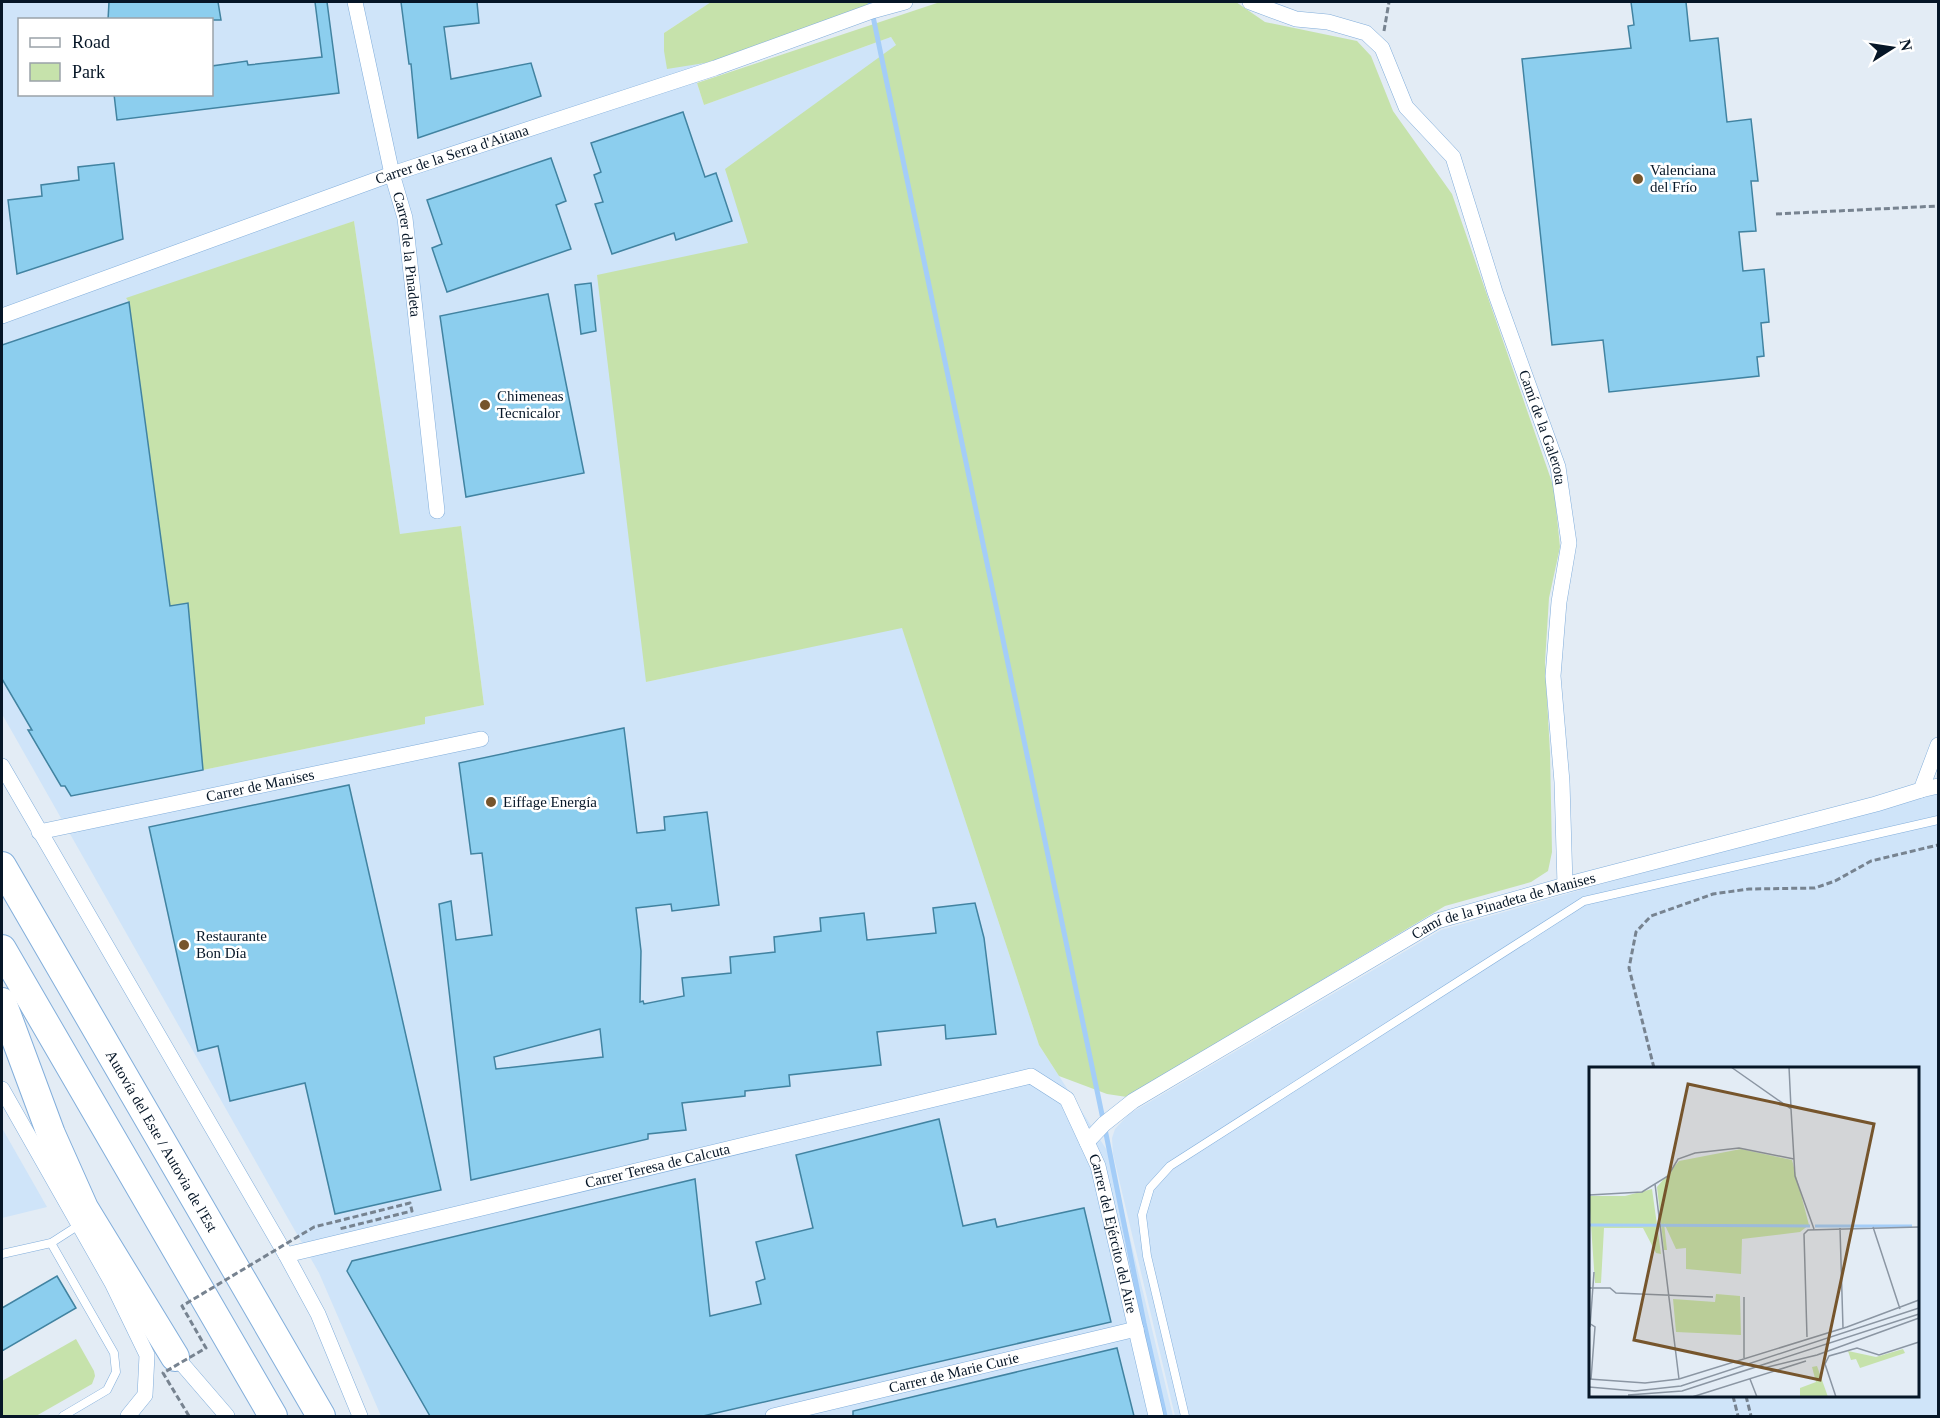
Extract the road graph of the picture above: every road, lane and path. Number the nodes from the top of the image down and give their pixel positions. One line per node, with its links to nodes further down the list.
1 (355, 2): 6 (street, Carrer de la Pinadeta)
2 (905, 2): 6 (street, Carrer de la Serra d'Aitana)
3 (1250, 2): 5 (street)
4 (1389, 2): 5 (path)
5 (1382, 48): 20 (street, Camí de la Galerota)
6 (392, 174): 9 (street, Carrer de la Serra d'Aitana); 10 (street, Carrer de la Pinadeta)
7 (1938, 206): 8 (path)
8 (1776, 214)
9 (2, 316)
10 (437, 511)
11 (482, 739): 17 (street, Carrer de Manises)
12 (1938, 745): 15 (street)
13 (2, 766): 17 (street)
14 (1938, 786): 15 (street, Camí de la Pinadeta de Manises)
15 (1921, 790): 20 (street, Camí de la Pinadeta de Manises)
16 (1938, 820): 46 (lane)
17 (39, 832): 31 (street)
18 (1938, 845): 23 (path)
19 (2, 866): 42 (highway, Autovía del Este / Autovia de l'Est)
20 (1565, 885): 26 (street, Camí de la Pinadeta de Manises)
21 (2, 949): 41 (highway)
22 (2, 1002): 34 (highway)
23 (1654, 1067)
24 (1031, 1076): 26 (street, Carrer del Ejército del Aire); 31 (street, Carrer Teresa de Calcuta)
25 (2, 1089): 27 (street)
26 (1088, 1142): 33 (street, Carrer del Ejército del Aire)
27 (79, 1226): 29 (lane); 32 (street)
28 (339, 1229): 39 (path, bridge)
29 (51, 1244): 30 (lane); 37 (lane)
30 (2, 1254)
31 (286, 1255): 43 (street)
32 (112, 1283): 34 (street); 38 (street)
33 (1136, 1329): 44 (street, Carrer de Marie Curie); 45 (street, Carrer del Ejército del Aire)
34 (175, 1357): 40 (street)
35 (1733, 1397): 47 (path)
36 (1746, 1397): 48 (path)
37 (63, 1416)
38 (128, 1416)
39 (189, 1416)
40 (227, 1416)
41 (273, 1416)
42 (321, 1416)
43 (360, 1416)
44 (773, 1416)
45 (1156, 1416)
46 (1185, 1416)
47 (1738, 1416)
48 (1751, 1416)

